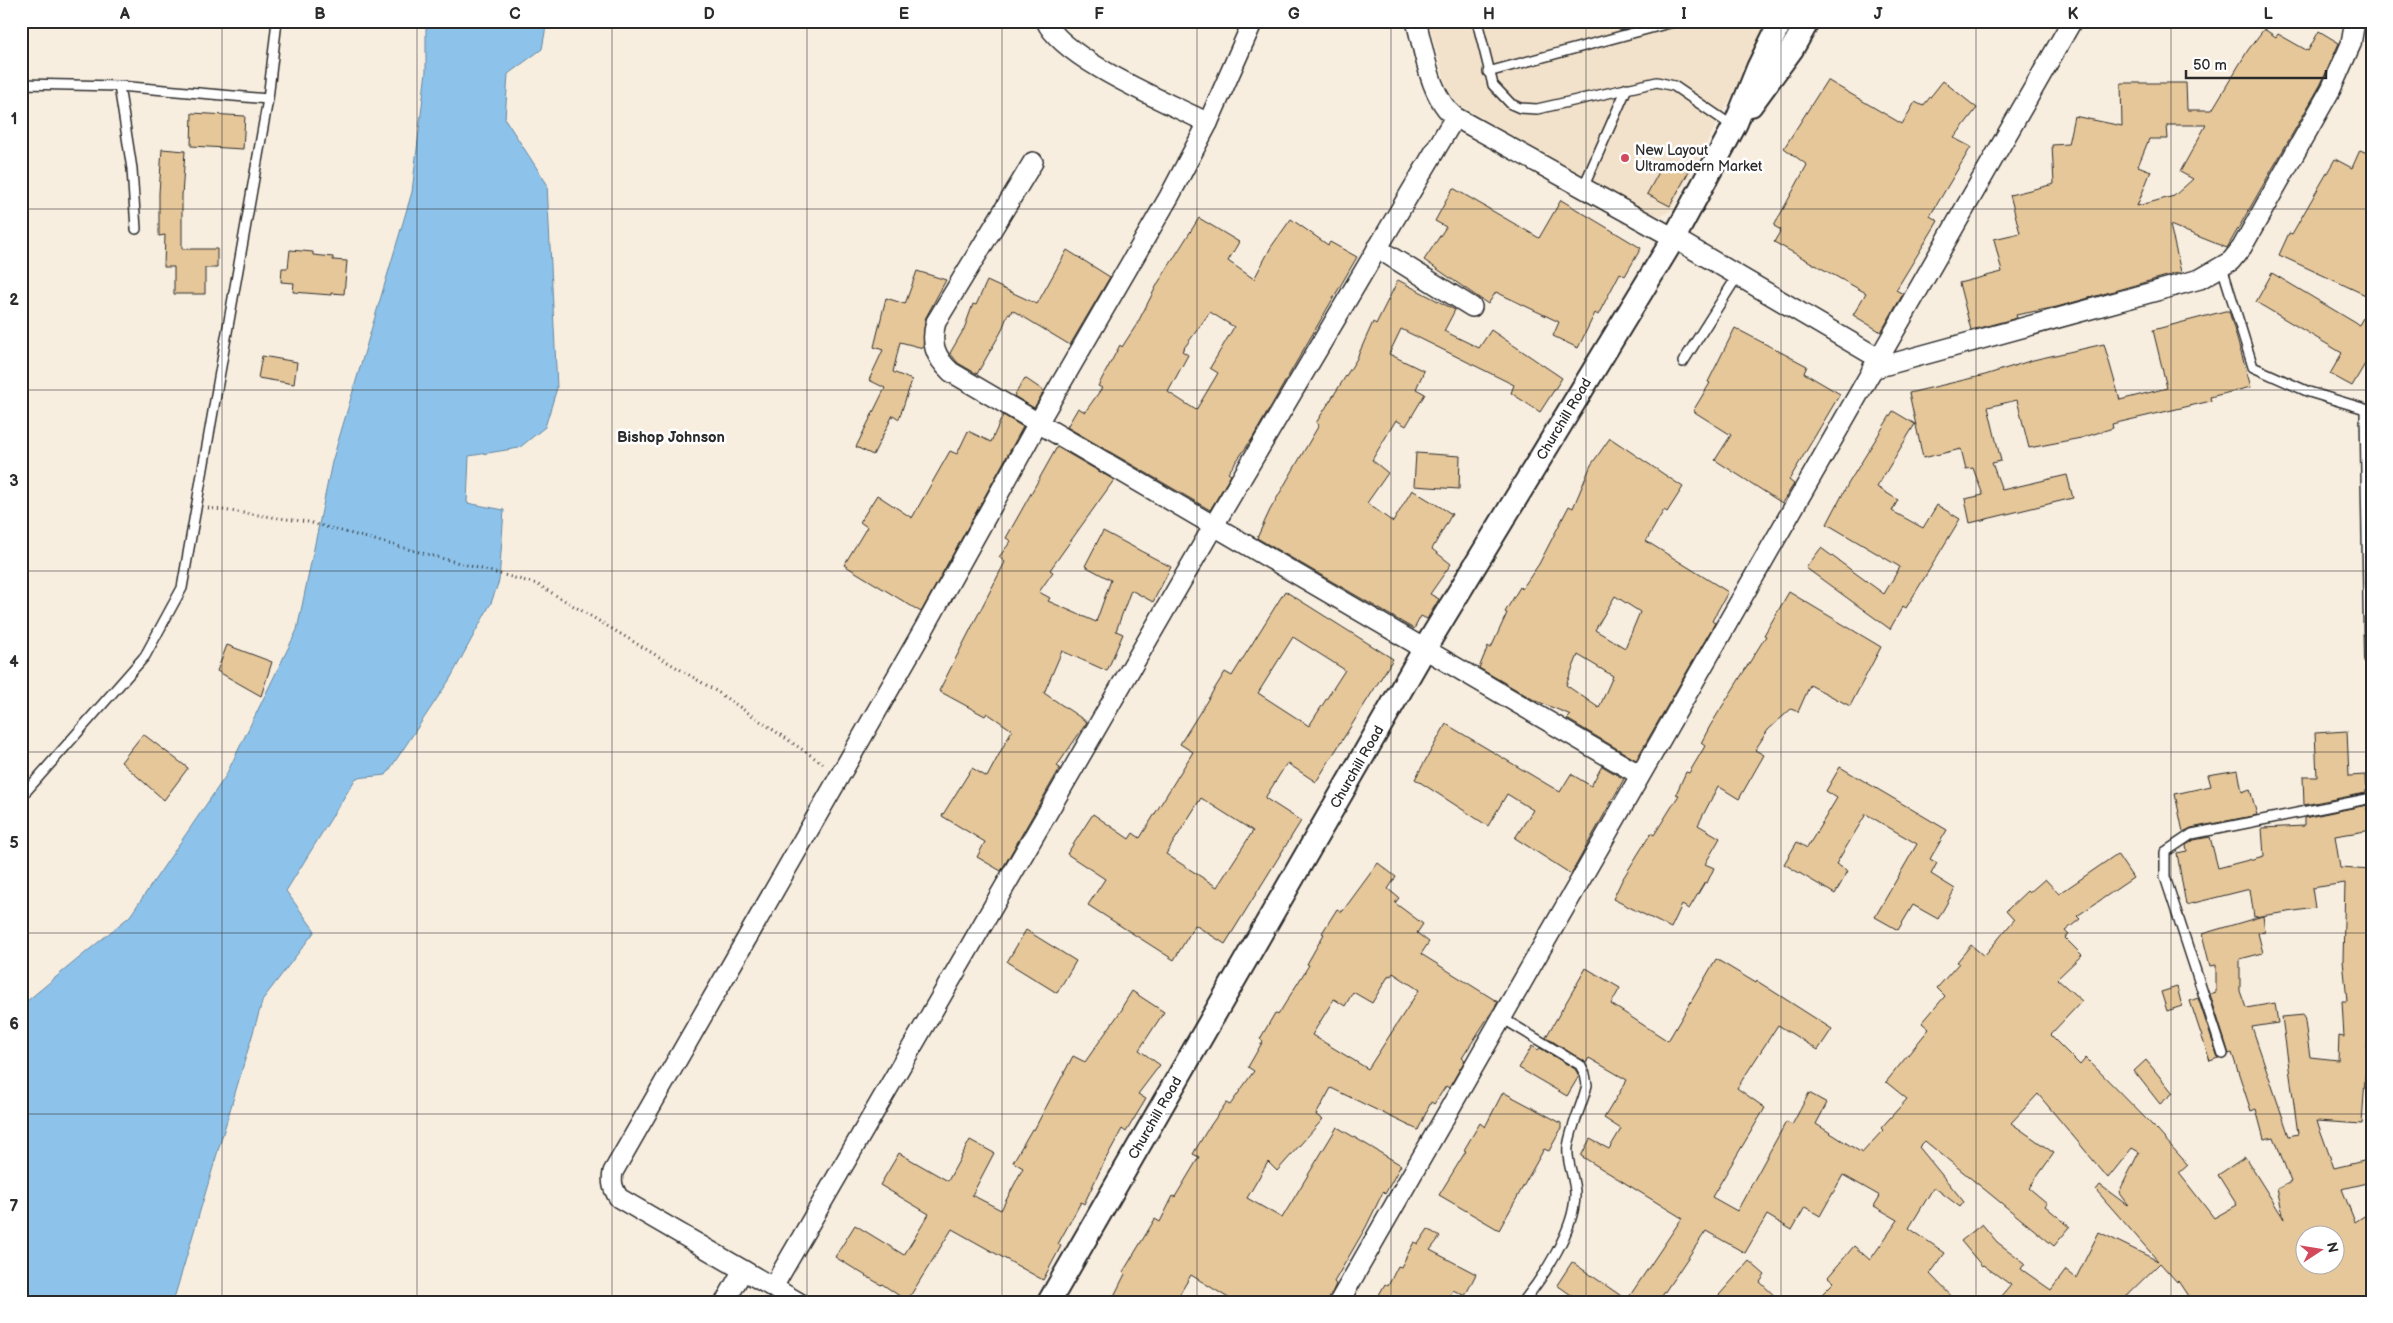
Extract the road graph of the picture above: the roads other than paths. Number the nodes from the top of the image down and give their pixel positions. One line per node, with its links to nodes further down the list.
1 (276, 21): 15 (lane)
2 (1046, 21): 17 (street)
3 (1253, 21): 17 (street)
4 (1416, 21): 16 (street)
5 (1476, 21): 11 (lane)
6 (1677, 21): 11 (lane)
7 (1781, 21): 18 (street)
8 (1808, 21): 18 (street)
9 (2072, 21): 28 (street)
10 (2355, 21): 24 (street)
11 (1488, 72): 14 (lane)
12 (21, 84): 13 (lane)
13 (119, 86): 15 (lane); 21 (lane)
14 (1627, 88): 18 (lane); 20 (lane)
15 (268, 99): 35 (lane)
16 (1455, 117): 20 (street); 23 (street)
17 (1208, 123): 30 (street)
18 (1735, 125): 22 (street, Churchill Road)
19 (1033, 162): 30 (street)
20 (1583, 188): 22 (street)
21 (136, 229)
22 (1674, 238): 25 (street); 32 (street, Churchill Road)
23 (1377, 248): 26 (street); 31 (street)
24 (2222, 267): 28 (street); 29 (lane)
25 (1738, 275): 27 (lane); 28 (street)
26 (1472, 307)
27 (1683, 362)
28 (1876, 364): 34 (street)
29 (2368, 410): 33 (lane)
30 (1038, 423): 31 (street); 39 (street)
31 (1214, 525): 32 (street); 40 (street)
32 (1425, 648): 34 (street); 43 (street, Churchill Road)
33 (2369, 659)
34 (1640, 775): 37 (street)
35 (21, 796)
36 (2372, 800): 38 (lane)
37 (1502, 1018): 44 (street); 45 (lane)
38 (2224, 1054)
39 (743, 1270): 40 (street); 41 (street)
40 (773, 1287): 42 (street)
41 (725, 1302)
42 (798, 1302)
43 (1049, 1302)
44 (1339, 1302)
45 (1523, 1302)

